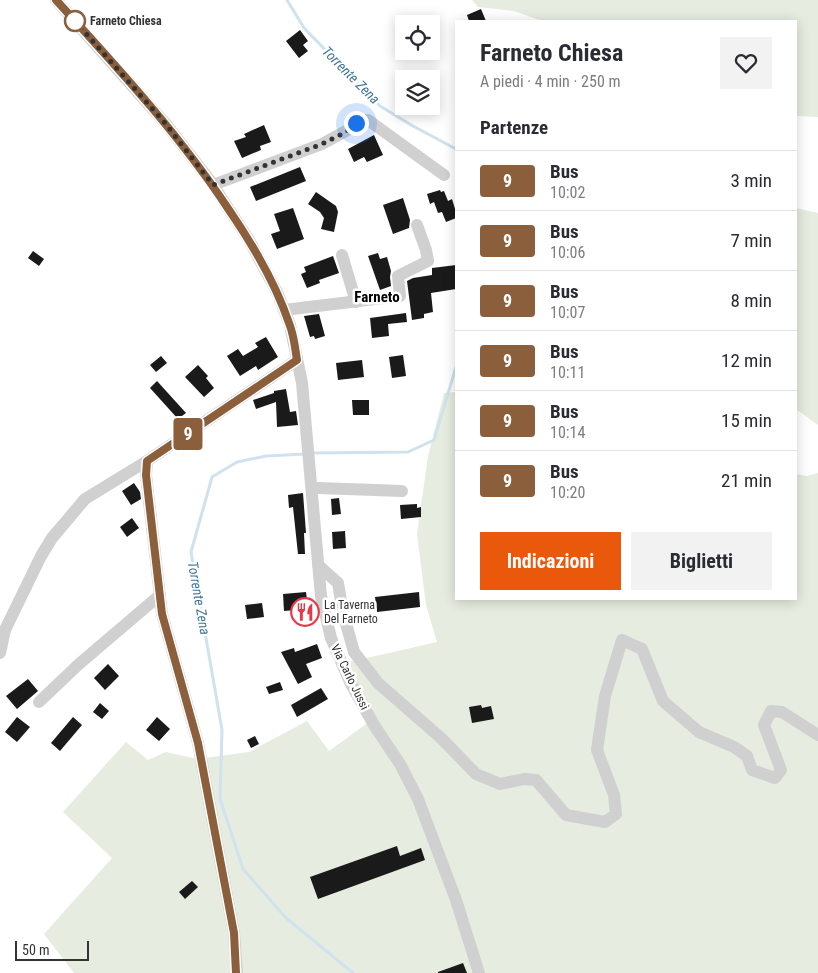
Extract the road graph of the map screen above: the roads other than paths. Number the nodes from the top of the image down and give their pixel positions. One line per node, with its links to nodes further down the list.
1 (56, 0): 3 (street, Via Carlo Jussi)
2 (444, 174): 3 (street)
3 (213, 185): 7 (street, Via Carlo Jussi)
4 (417, 225): 6 (street)
5 (342, 255): 6 (street)
6 (356, 302): 7 (street)
7 (284, 310): 8 (street, Via Carlo Jussi)
8 (297, 360): 9 (street); 12 (street, Via Carlo Jussi)
9 (147, 461): 13 (street); 14 (street)
10 (318, 488): 11 (street)
11 (402, 491)
12 (318, 565): 16 (street); 18 (street, Via Carlo Jussi)
13 (160, 595): 15 (street); 17 (street)
14 (0, 653)
15 (39, 702)
16 (818, 735)
17 (236, 973)
18 (479, 973)

